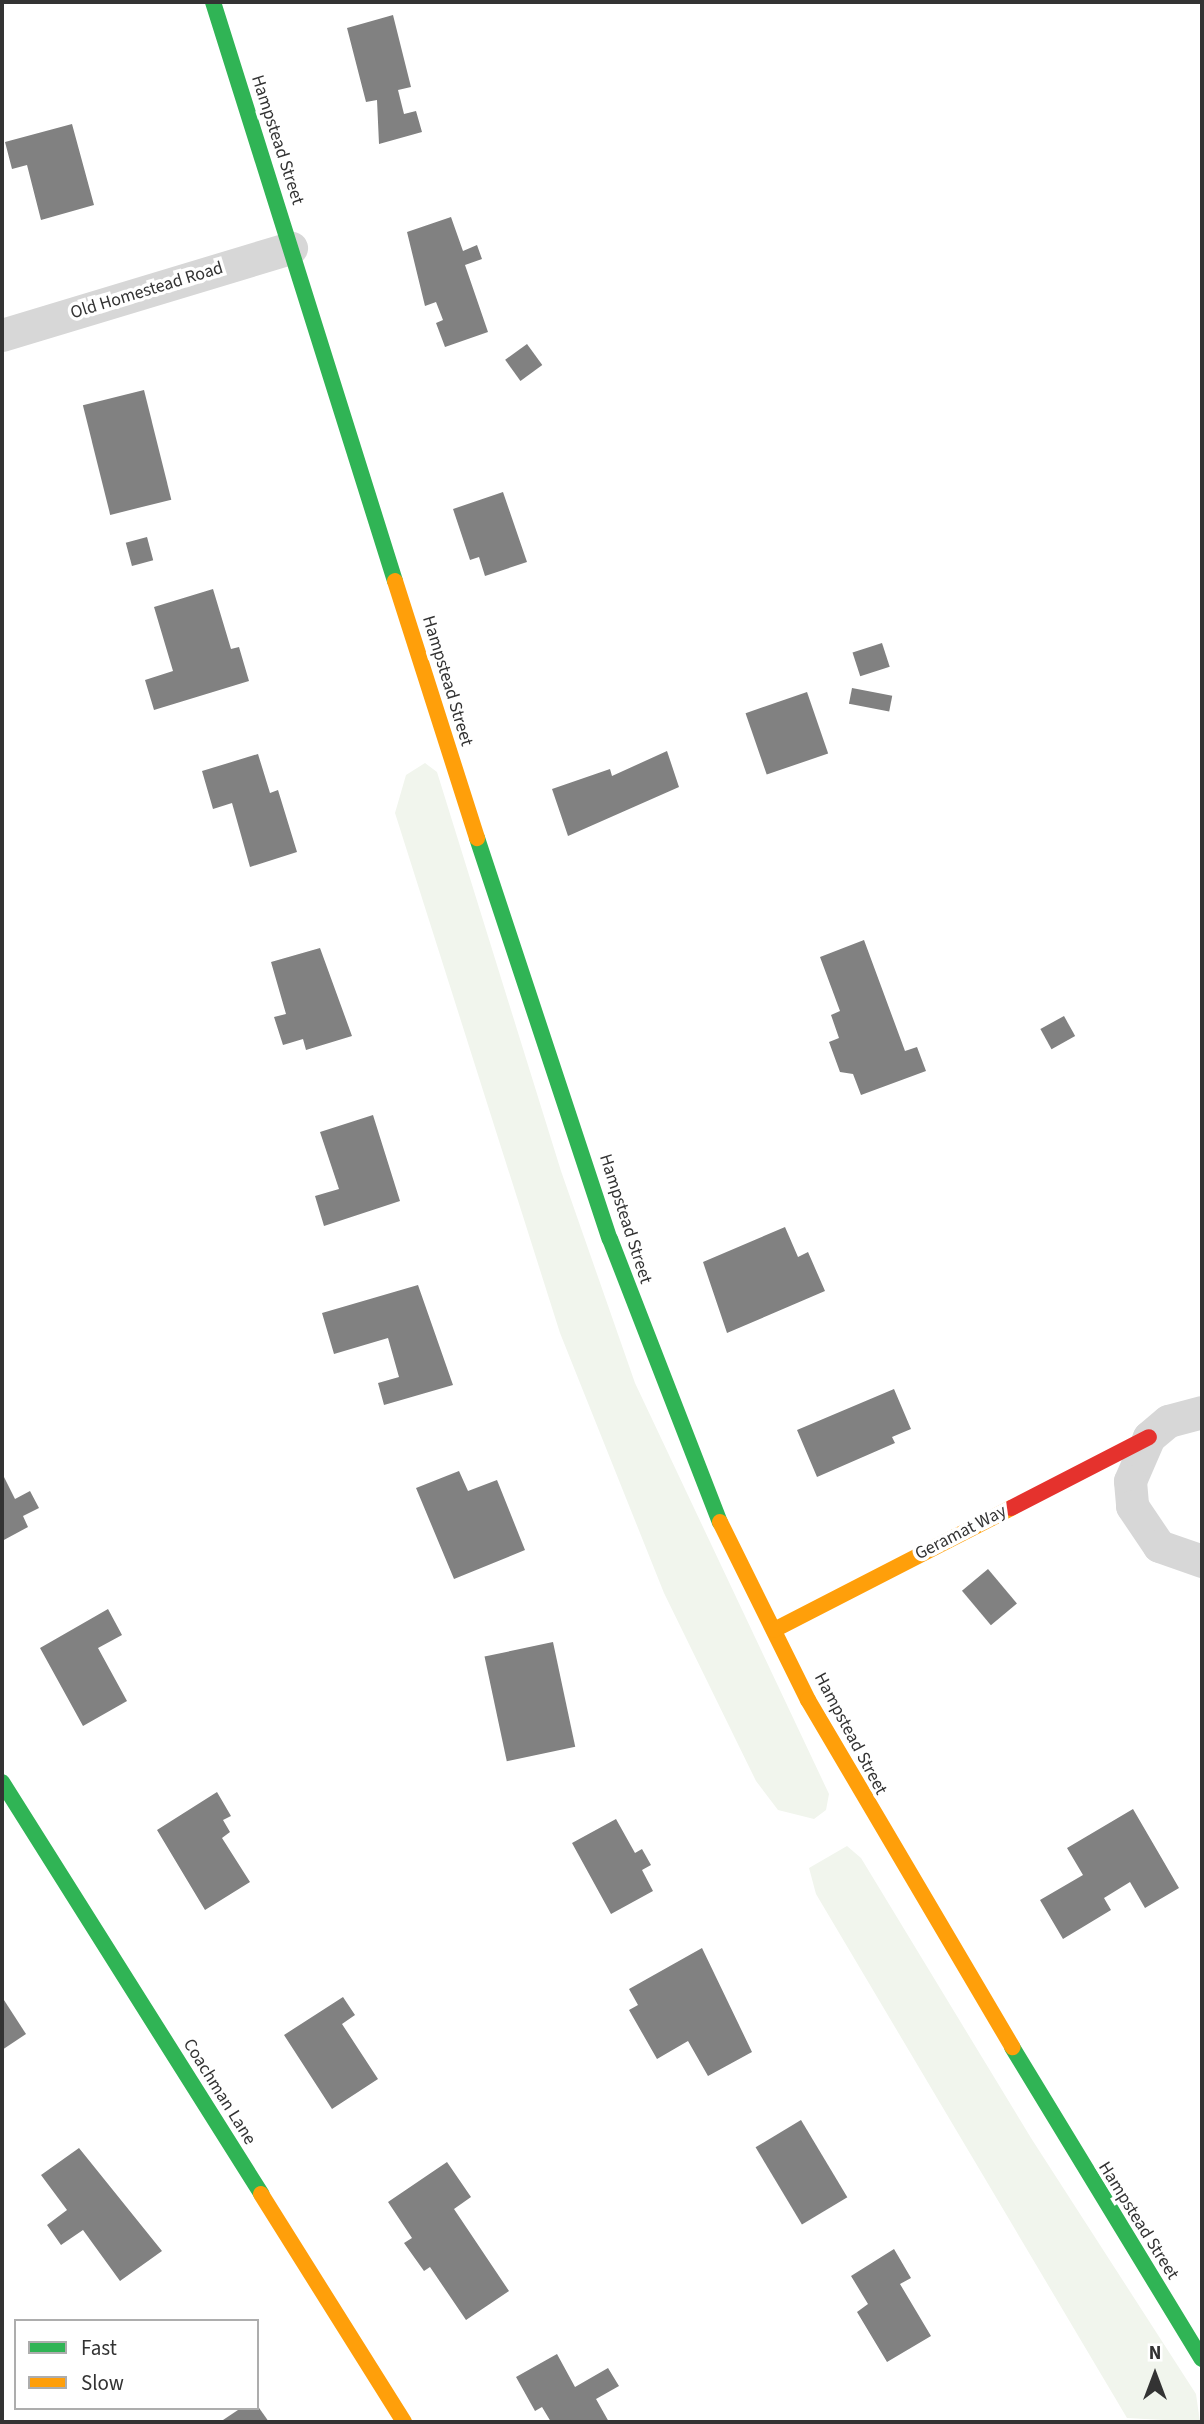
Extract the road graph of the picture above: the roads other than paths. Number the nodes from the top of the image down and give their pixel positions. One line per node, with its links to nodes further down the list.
1 (213, 2): 2 (main road, Hampstead Street)
2 (291, 248): 3 (street, Old Homestead Road); 7 (main road, Hampstead Street)
3 (2, 335)
4 (1202, 1412): 5 (street, Geramat Way)
5 (1149, 1437): 6 (street); 7 (main road, Geramat Way)
6 (1202, 1561)
7 (774, 1630): 9 (main road, Hampstead Street)
8 (2, 1782): 10 (main road, Coachman Lane)
9 (1202, 2358)
10 (404, 2422)

